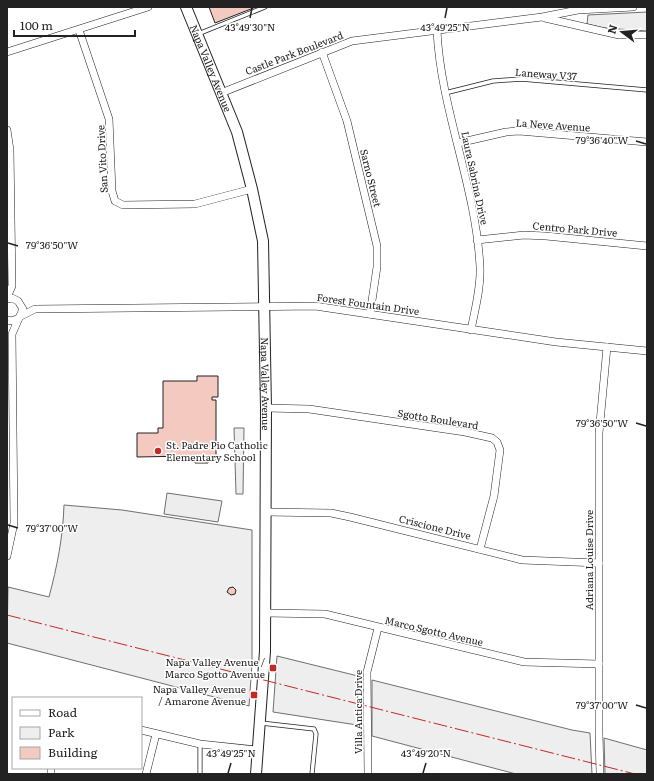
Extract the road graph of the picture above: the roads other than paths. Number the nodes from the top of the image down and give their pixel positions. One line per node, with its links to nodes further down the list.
1 (148, 7): 6 (street)
2 (186, 7): 8 (street, Napa Valley Avenue)
3 (265, 7): 8 (lane)
4 (633, 7): 5 (street, Castle Park Boulevard)
5 (542, 17): 7 (street, Castle Park Boulevard); 9 (street, Castle Park Boulevard)
6 (79, 30): 10 (street); 18 (street, San Vito Drive)
7 (436, 31): 11 (street, Castle Park Boulevard); 14 (street, Laura Sabrina Drive)
8 (197, 35): 13 (street, Napa Valley Avenue)
9 (647, 35)
10 (7, 52)
11 (322, 52): 13 (street, Castle Park Boulevard); 26 (street, Sarno Street)
12 (647, 90): 14 (lane, Laneway V37)
13 (221, 93): 18 (street, Napa Valley Avenue)
14 (446, 93): 17 (street, Laura Sabrina Drive)
15 (7, 130): 21 (street)
16 (647, 142): 17 (street, La Neve Avenue)
17 (458, 143): 19 (street, Laura Sabrina Drive)
18 (252, 189): 24 (street, Napa Valley Avenue)
19 (477, 240): 20 (street, Centro Park Drive); 30 (street, Laura Sabrina Drive)
20 (647, 246)
21 (12, 286): 22 (street); 23 (street)
22 (7, 298): 23 (street, Forest Fountain Drive)
23 (19, 302): 25 (street, Forest Fountain Drive); 27 (street)
24 (264, 306): 25 (street, Forest Fountain Drive); 26 (street, Forest Fountain Drive); 34 (street, Napa Valley Avenue)
25 (36, 310): 27 (street, Forest Fountain Drive)
26 (370, 314): 30 (street, Forest Fountain Drive)
27 (20, 317): 28 (street, Forest Fountain Drive); 31 (street)
28 (7, 320)
29 (7, 323): 31 (street)
30 (471, 330): 32 (street, Forest Fountain Drive)
31 (12, 334): 37 (street)
32 (608, 347): 33 (street, Forest Fountain Drive); 38 (street, Adriana Louise Drive)
33 (647, 351)
34 (266, 408): 35 (street, Napa Valley Avenue); 36 (street, Sgotto Boulevard)
35 (266, 512): 36 (street, Criscione Drive); 39 (street, Napa Valley Avenue)
36 (480, 549): 38 (street, Criscione Drive)
37 (7, 556)
38 (599, 563): 41 (street, Adriana Louise Drive)
39 (266, 613): 40 (street, Marco Sgotto Avenue); 42 (street, Napa Valley Avenue)
40 (378, 628): 41 (street, Marco Sgotto Avenue); 51 (street, Villa Antica Drive)
41 (599, 664): 52 (street, Adriana Louise Drive)
42 (260, 723): 46 (street, Napa Valley Avenue); 50 (lane)
43 (142, 730): 44 (street)
44 (156, 734): 45 (street); 47 (street)
45 (200, 744): 46 (street); 48 (lane)
46 (257, 750): 49 (street, Napa Valley Avenue)
47 (146, 774)
48 (200, 774)
49 (256, 774)
50 (312, 774)
51 (368, 774)
52 (600, 774)

